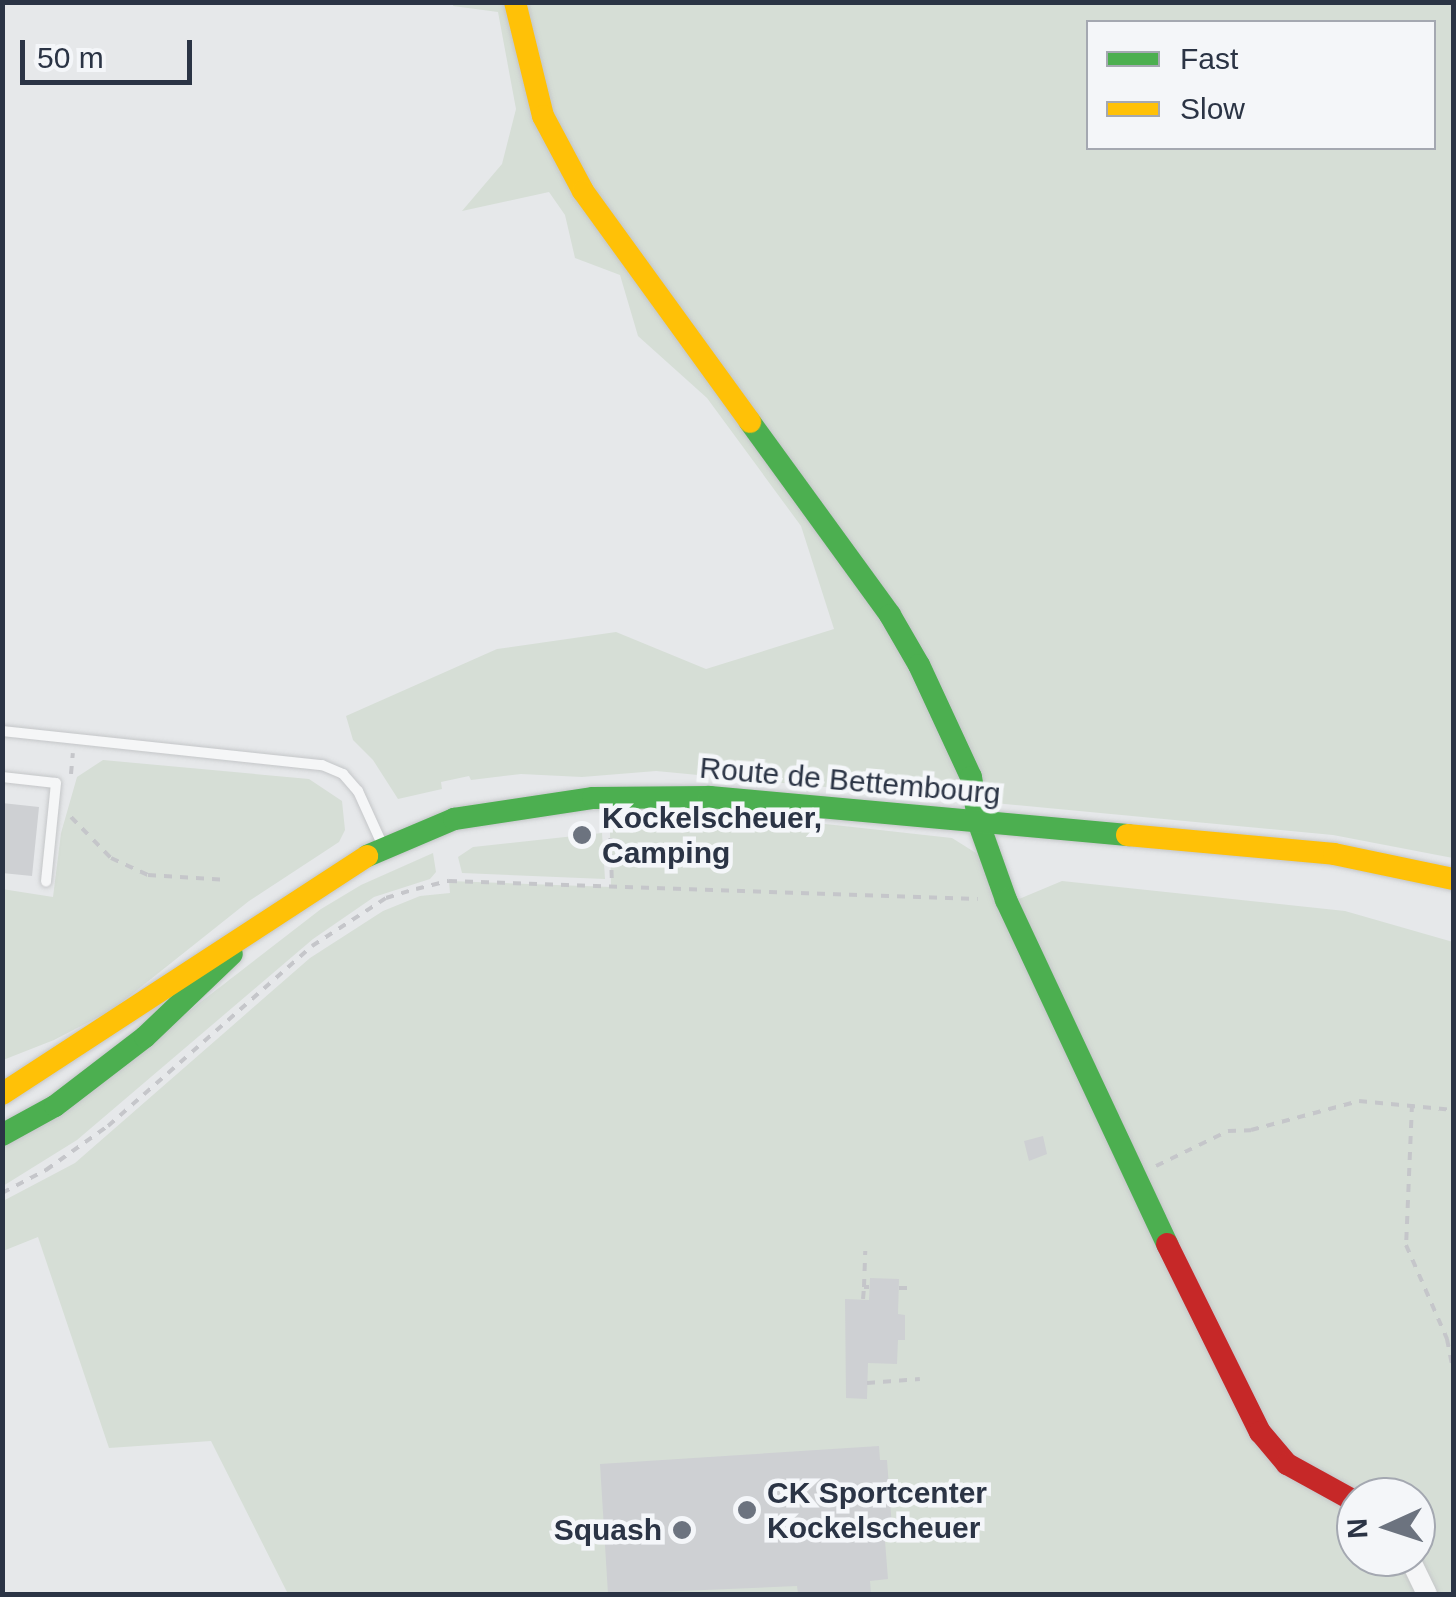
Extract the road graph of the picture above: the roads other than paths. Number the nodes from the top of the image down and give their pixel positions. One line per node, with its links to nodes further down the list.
1 (514, 2): 4 (main road)
2 (2, 731): 5 (lane)
3 (2, 778): 7 (lane)
4 (979, 824): 5 (main road, Route de Bettembourg); 6 (main road, Route de Bettembourg); 11 (main road)
5 (382, 846): 8 (main road, Route de Bettembourg)
6 (1454, 879)
7 (46, 881)
8 (265, 920): 9 (main road, Route de Bettembourg); 10 (main road, Route de Bettembourg)
9 (2, 1094)
10 (2, 1136)
11 (1336, 1491)

